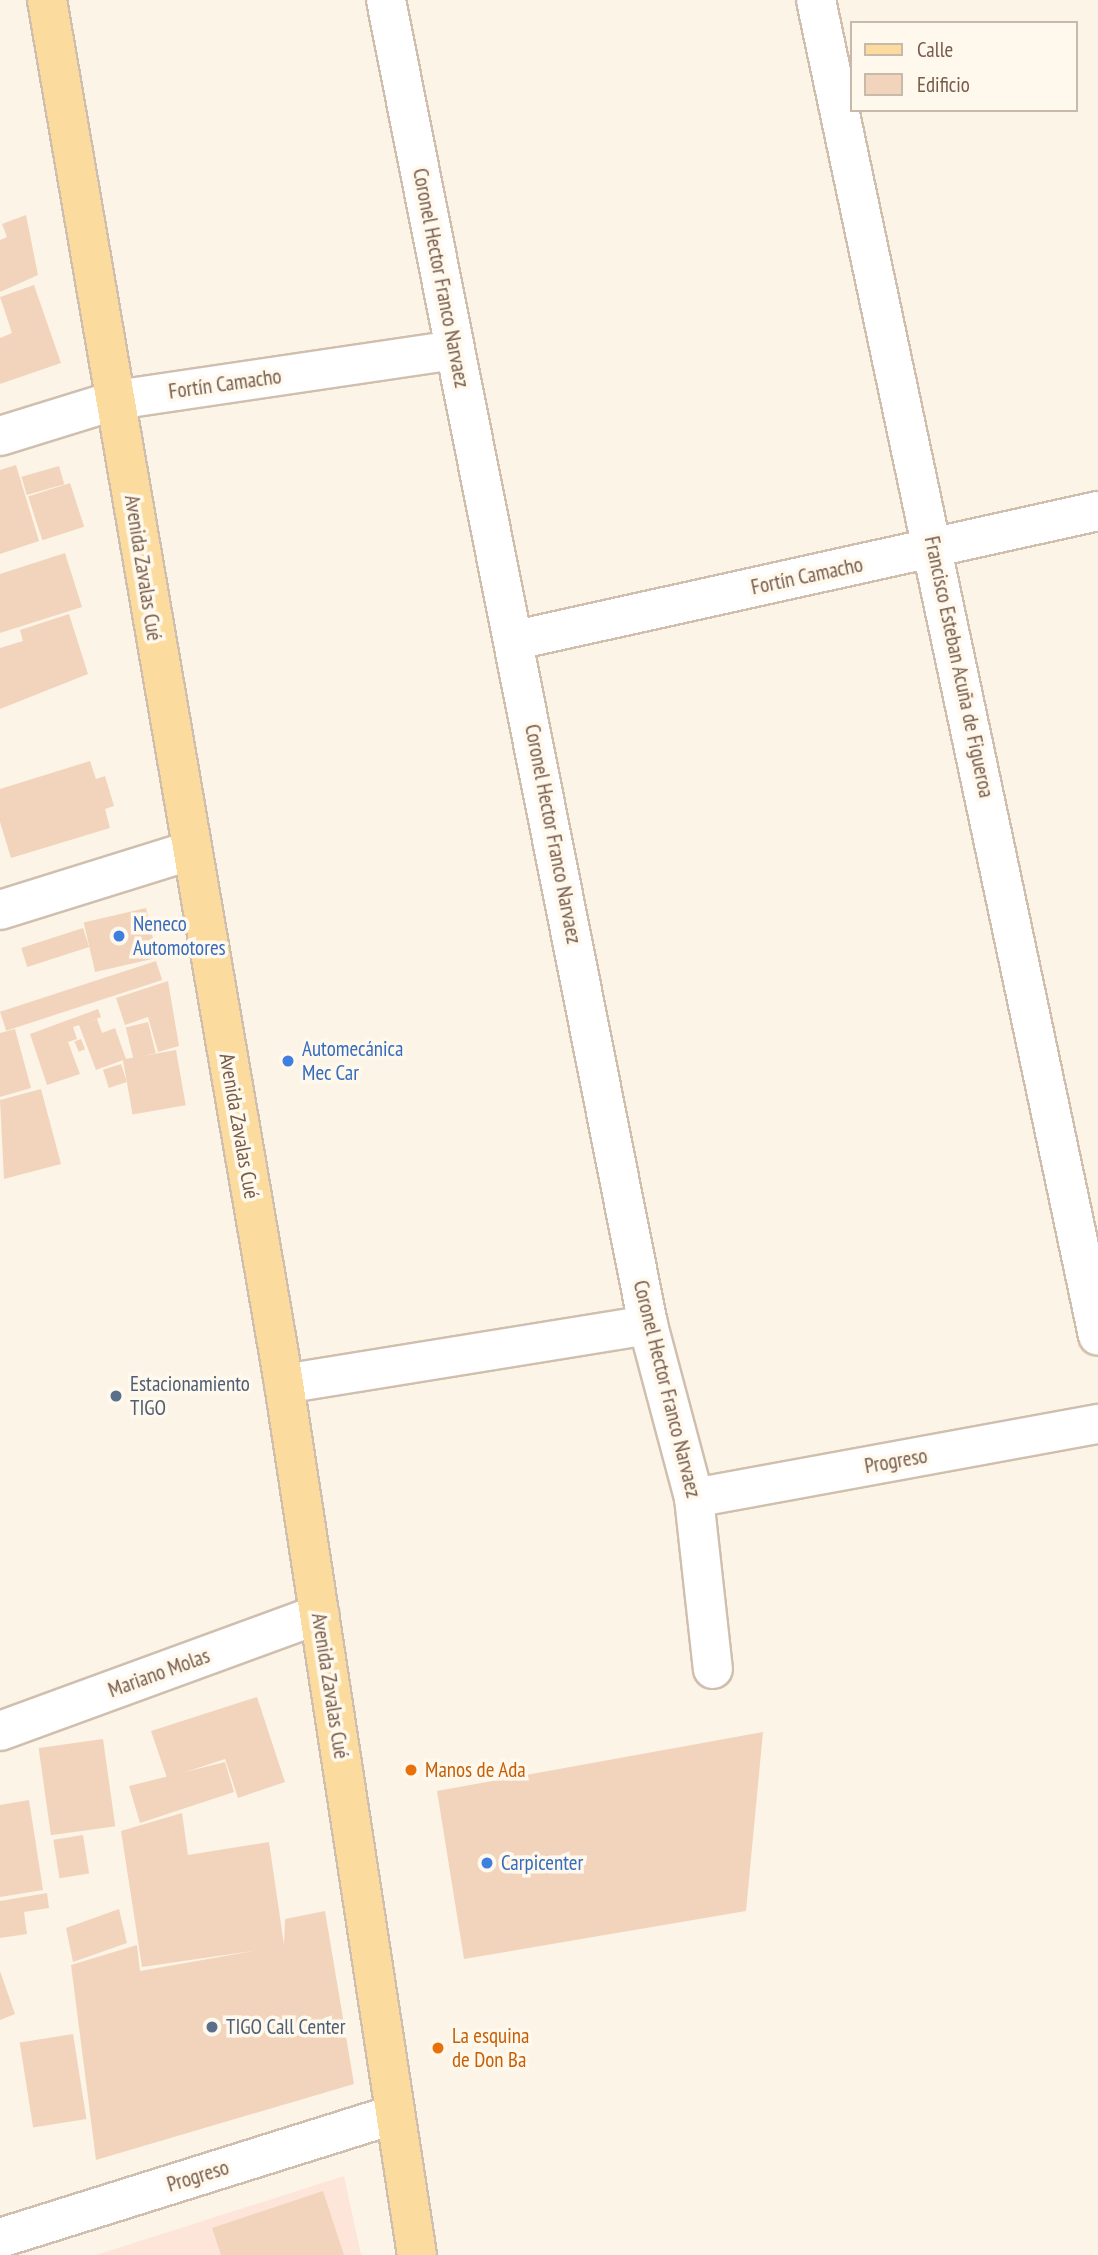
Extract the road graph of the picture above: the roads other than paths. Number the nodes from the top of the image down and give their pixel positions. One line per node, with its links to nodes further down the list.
1 (47, 0): 5 (main road, Avenida Zavalas Cué)
2 (386, 0): 4 (street, Coronel Hector Franco Narvaez)
3 (816, 0): 8 (street, Francisco Esteban Acuña de Figueroa)
4 (454, 349): 5 (street, Fortín Camacho); 9 (street, Coronel Hector Franco Narvaez)
5 (116, 400): 6 (street, Fortín Camacho); 10 (main road, Avenida Zavalas Cué)
6 (0, 436)
7 (1098, 511): 8 (street, Fortín Camacho)
8 (934, 549): 9 (street, Fortín Camacho); 13 (street, Francisco Esteban Acuña de Figueroa)
9 (516, 640): 12 (street, Coronel Hector Franco Narvaez)
10 (190, 851): 11 (street); 14 (main road, Avenida Zavalas Cué)
11 (0, 910)
12 (648, 1325): 14 (street); 16 (street, Coronel Hector Franco Narvaez)
13 (1098, 1335)
14 (284, 1384): 17 (main road, Avenida Zavalas Cué)
15 (1098, 1424): 16 (street, Progreso)
16 (694, 1498): 18 (street, Coronel Hector Franco Narvaez)
17 (319, 1614): 19 (street, Mariano Molas); 20 (main road, Avenida Zavalas Cué)
18 (713, 1669)
19 (0, 1731)
20 (395, 2114): 21 (street, Progreso); 22 (main road, Avenida Zavalas Cué)
21 (0, 2238)
22 (417, 2255)

